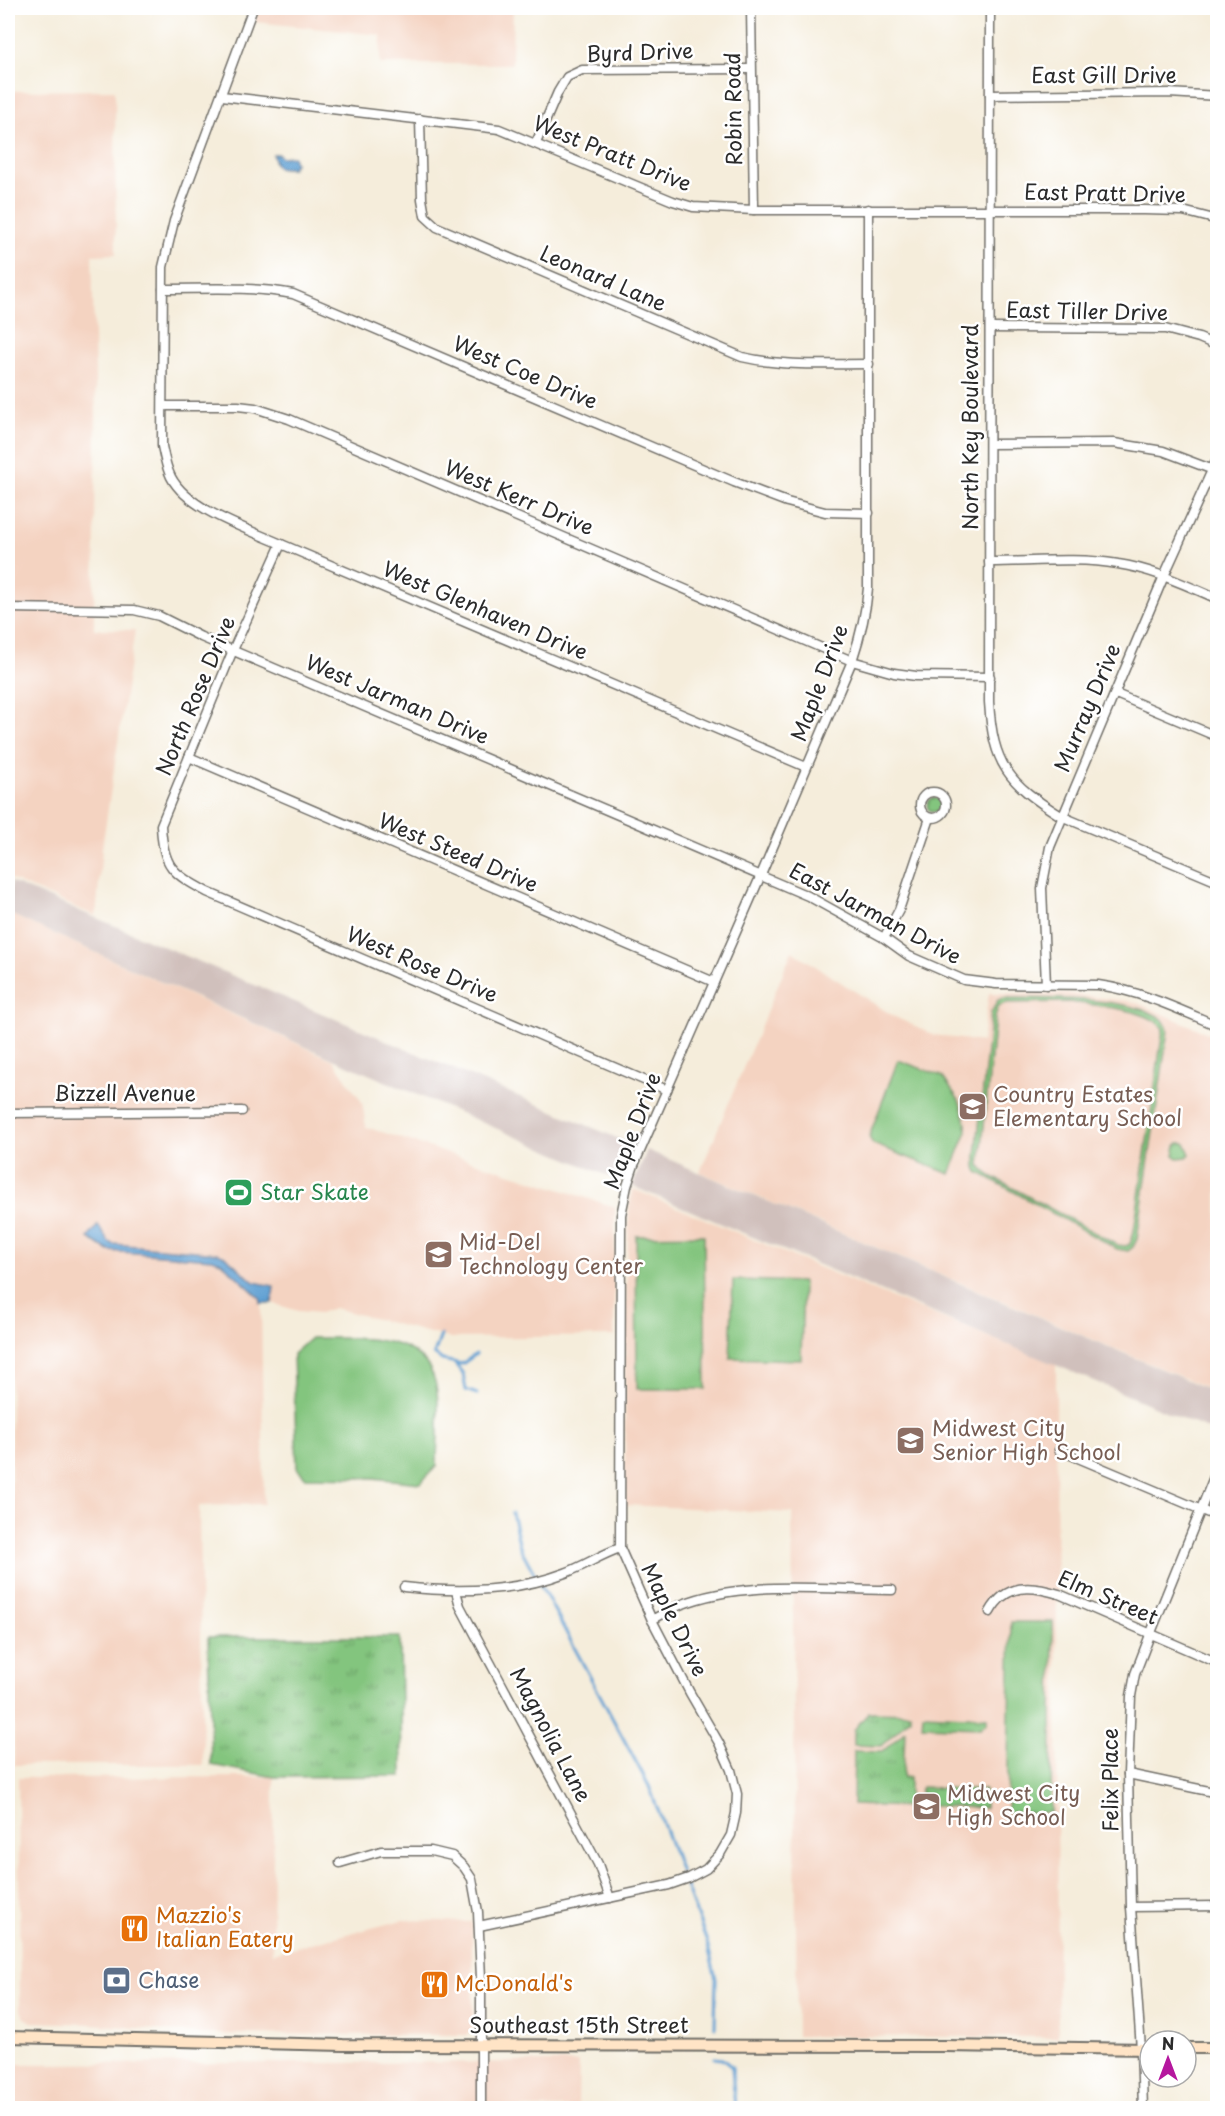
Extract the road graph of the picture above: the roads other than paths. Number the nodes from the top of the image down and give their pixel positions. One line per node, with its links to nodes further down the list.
1 (253, 8): 6 (street)
2 (751, 8): 4 (street, Robin Road)
3 (990, 8): 5 (street, North Key Boulevard)
4 (751, 69): 9 (street, Byrd Drive); 11 (street, Robin Road)
5 (990, 95): 7 (street, East Gill Drive); 12 (street, North Key Boulevard)
6 (222, 96): 8 (street, West Pratt Drive); 14 (street)
7 (1218, 96)
8 (420, 119): 9 (street, West Pratt Drive); 17 (street, Leonard Lane)
9 (536, 143): 11 (street, West Pratt Drive)
10 (868, 208): 11 (street, West Pratt Drive); 12 (street, West Pratt Drive); 17 (street, Maple Drive)
11 (754, 210)
12 (991, 211): 13 (street, East Pratt Drive); 15 (street, North Key Boulevard)
13 (1218, 220)
14 (163, 289): 18 (street); 22 (street, West Coe Drive)
15 (990, 328): 16 (street, East Tiller Drive); 19 (street, North Key Boulevard)
16 (1218, 346)
17 (869, 364): 22 (street, Maple Drive)
18 (163, 405): 23 (street, West Glenhaven Drive); 29 (street, West Kerr Drive)
19 (990, 444): 21 (street); 24 (street, North Key Boulevard)
20 (1218, 457): 21 (street, Murray Drive)
21 (1215, 470): 25 (street, Murray Drive)
22 (869, 513): 29 (street, Maple Drive)
23 (281, 544): 28 (street, North Rose Drive); 34 (street, West Glenhaven Drive)
24 (989, 562): 25 (street); 30 (street, North Key Boulevard)
25 (1164, 576): 26 (street); 31 (street, Murray Drive)
26 (1218, 599)
27 (8, 608): 28 (street, West Jarman Drive)
28 (233, 650): 33 (street, North Rose Drive); 38 (street, West Jarman Drive)
29 (852, 661): 30 (street, West Kerr Drive); 34 (street, Maple Drive)
30 (990, 678): 35 (street, North Key Boulevard)
31 (1116, 694): 32 (street); 35 (street, Murray Drive)
32 (1218, 737)
33 (189, 758): 37 (street, North Rose Drive); 41 (street, West Steed Drive)
34 (806, 767): 38 (street, Maple Drive)
35 (1061, 816): 39 (street, North Key Boulevard); 42 (street, Murray Drive)
36 (930, 818): 40 (street)
37 (168, 864): 44 (street, West Rose Drive)
38 (761, 875): 40 (street, East Jarman Drive); 41 (street, Maple Drive)
39 (1218, 882)
40 (884, 938): 42 (street, East Jarman Drive)
41 (714, 982): 44 (street, Maple Drive)
42 (1047, 985): 43 (street, East Jarman Drive)
43 (1218, 1026)
44 (667, 1090): 51 (street, Maple Drive)
45 (242, 1112): 46 (street, Bizzell Avenue)
46 (8, 1113)
47 (1059, 1450): 49 (street)
48 (1218, 1467): 49 (street, Felix Place)
49 (1199, 1509): 50 (street); 57 (street, Felix Place)
50 (1218, 1517)
51 (620, 1548): 54 (street); 56 (street, Maple Drive)
52 (404, 1587): 54 (street)
53 (892, 1590): 56 (street)
54 (456, 1591): 62 (street, Magnolia Lane)
55 (990, 1612): 57 (street, Elm Street)
56 (652, 1620): 62 (street, Maple Drive)
57 (1150, 1635): 58 (street, Elm Street); 59 (street, Felix Place)
58 (1218, 1663)
59 (1128, 1774): 60 (street); 64 (street, Felix Place)
60 (1218, 1793)
61 (340, 1863): 65 (street)
62 (610, 1898): 65 (street, Maple Drive)
63 (1218, 1906): 64 (street)
64 (1131, 1907): 66 (street, Felix Place)
65 (479, 1926): 68 (street)
66 (1144, 2029)
67 (8, 2037): 68 (main road, Southeast 15th Street)
68 (481, 2046): 71 (main road, Southeast 15th Street); 73 (street)
69 (1198, 2048): 70 (main road)
70 (1218, 2048)
71 (1138, 2049)
72 (1144, 2089): 74 (street, Felix Place)
73 (481, 2109)
74 (1143, 2109)

